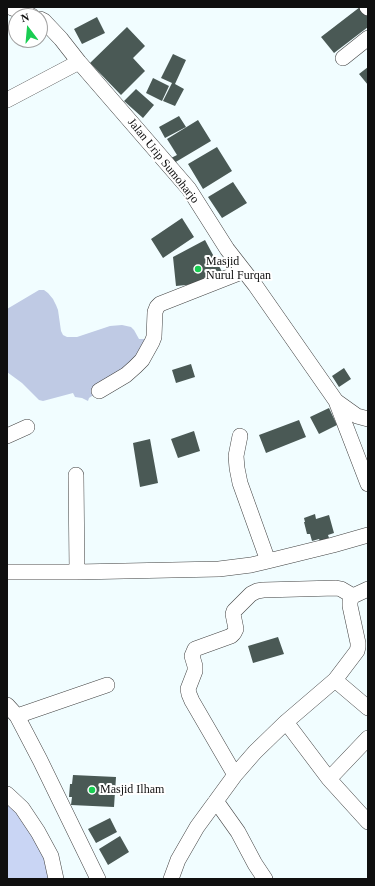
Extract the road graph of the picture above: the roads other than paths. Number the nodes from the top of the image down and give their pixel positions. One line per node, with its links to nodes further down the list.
1 (48, 25): 4 (street, Jalan Urip Sumoharjo)
2 (368, 38): 3 (street)
3 (343, 58)
4 (79, 62): 5 (street); 6 (street, Jalan Urip Sumoharjo)
5 (7, 100)
6 (244, 271): 7 (street); 8 (street, Jalan Urip Sumoharjo)
7 (99, 391)
8 (336, 400): 9 (street, Jalan Urip Sumoharjo); 14 (street)
9 (368, 419)
10 (26, 427): 11 (street)
11 (7, 436)
12 (240, 436): 16 (street)
13 (76, 475): 18 (street)
14 (368, 484)
15 (368, 535): 16 (street)
16 (268, 561): 18 (street)
17 (7, 572): 18 (street)
18 (77, 572)
19 (368, 589): 20 (street)
20 (353, 596): 21 (street); 27 (street)
21 (335, 680): 23 (street); 25 (street)
22 (107, 685): 24 (street)
23 (368, 708)
24 (12, 710): 33 (street)
25 (286, 722): 27 (street); 28 (street)
26 (368, 738): 28 (street)
27 (235, 775): 30 (street)
28 (328, 779): 31 (street)
29 (7, 794): 32 (street)
30 (216, 801): 34 (street); 35 (street)
31 (368, 822)
32 (56, 879)
33 (98, 879)
34 (171, 879)
35 (265, 879)

